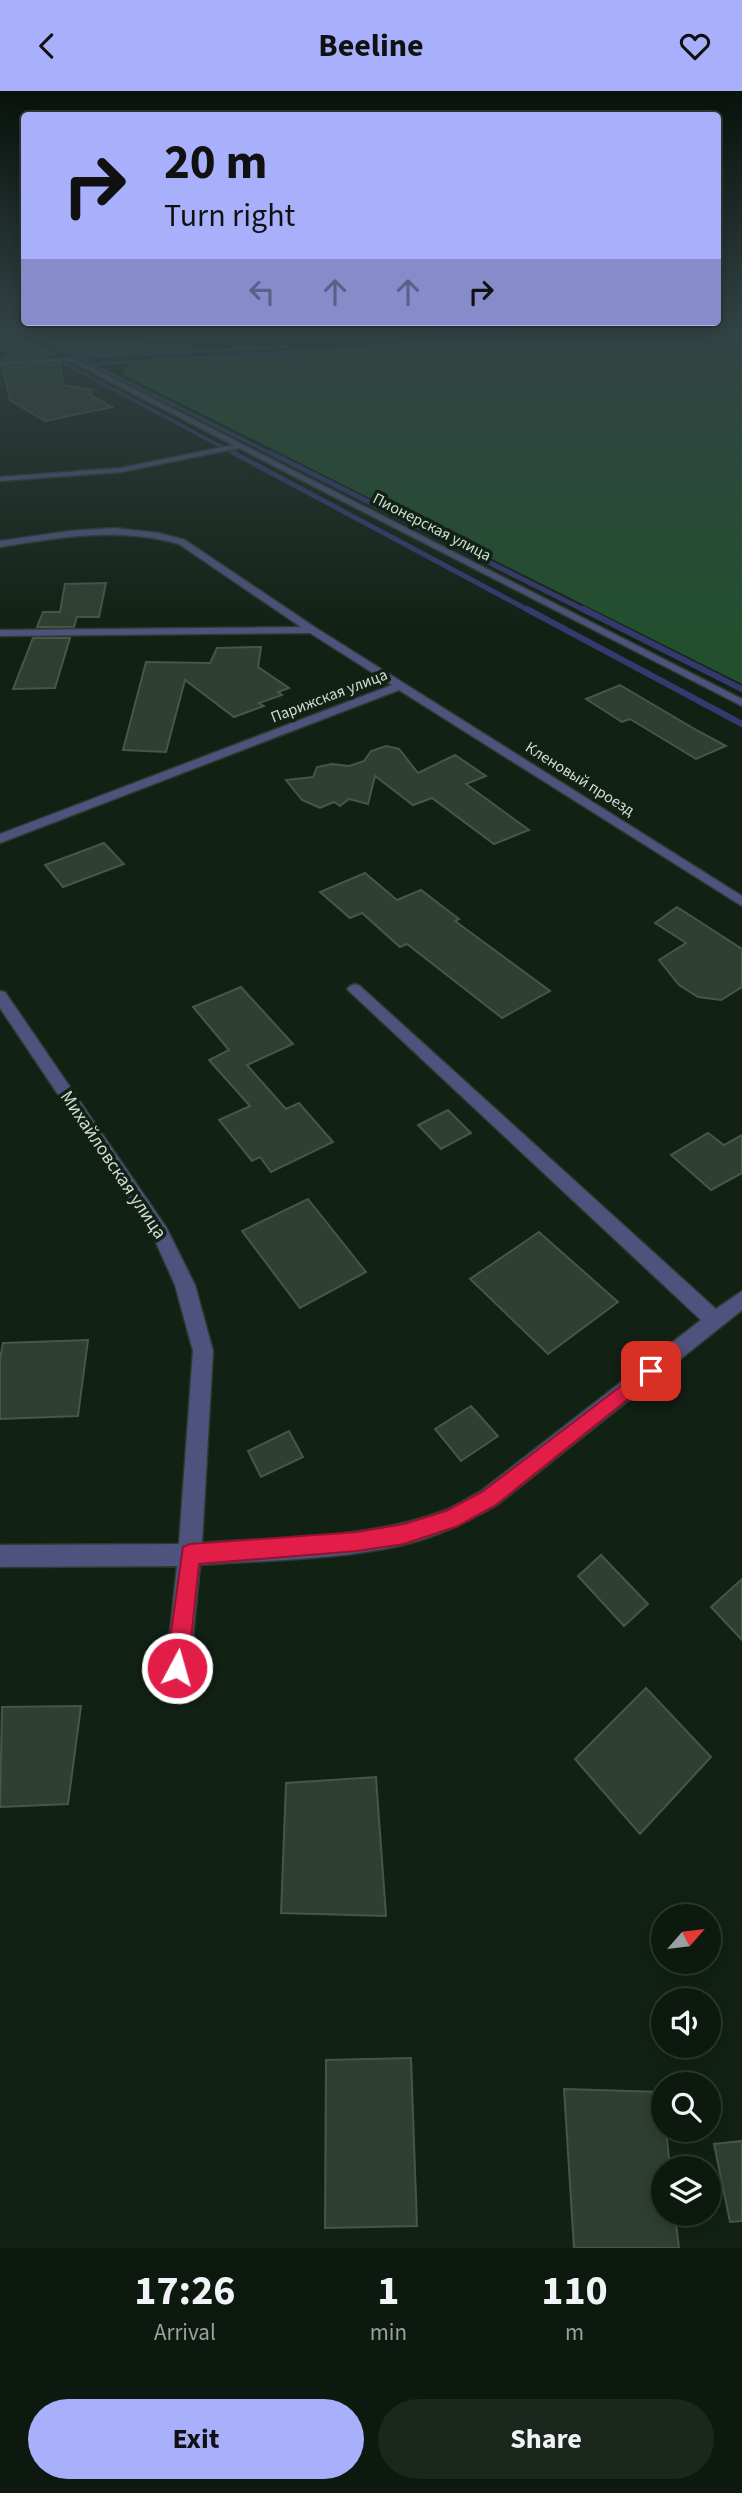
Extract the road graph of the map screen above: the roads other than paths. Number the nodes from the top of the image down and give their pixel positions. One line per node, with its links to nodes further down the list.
1 (209, 431): 2 (street, Пионерская улица)
2 (239, 446): 3 (street); 8 (street, Пионерская улица)
3 (0, 479)
4 (0, 544): 5 (street, Парижская улица)
5 (312, 630): 6 (street); 7 (street, Парижская улица)
6 (0, 633)
7 (400, 686): 9 (street, Парижская улица); 10 (street, Кленовый проезд)
8 (742, 703)
9 (0, 839)
10 (742, 902)
11 (355, 989): 14 (street)
12 (0, 996): 15 (street, Михайловская улица)
13 (742, 1299): 14 (street)
14 (715, 1320): 15 (street)
15 (190, 1555): 16 (street); 17 (street, Михайловская улица)
16 (0, 1556)
17 (177, 1668)

